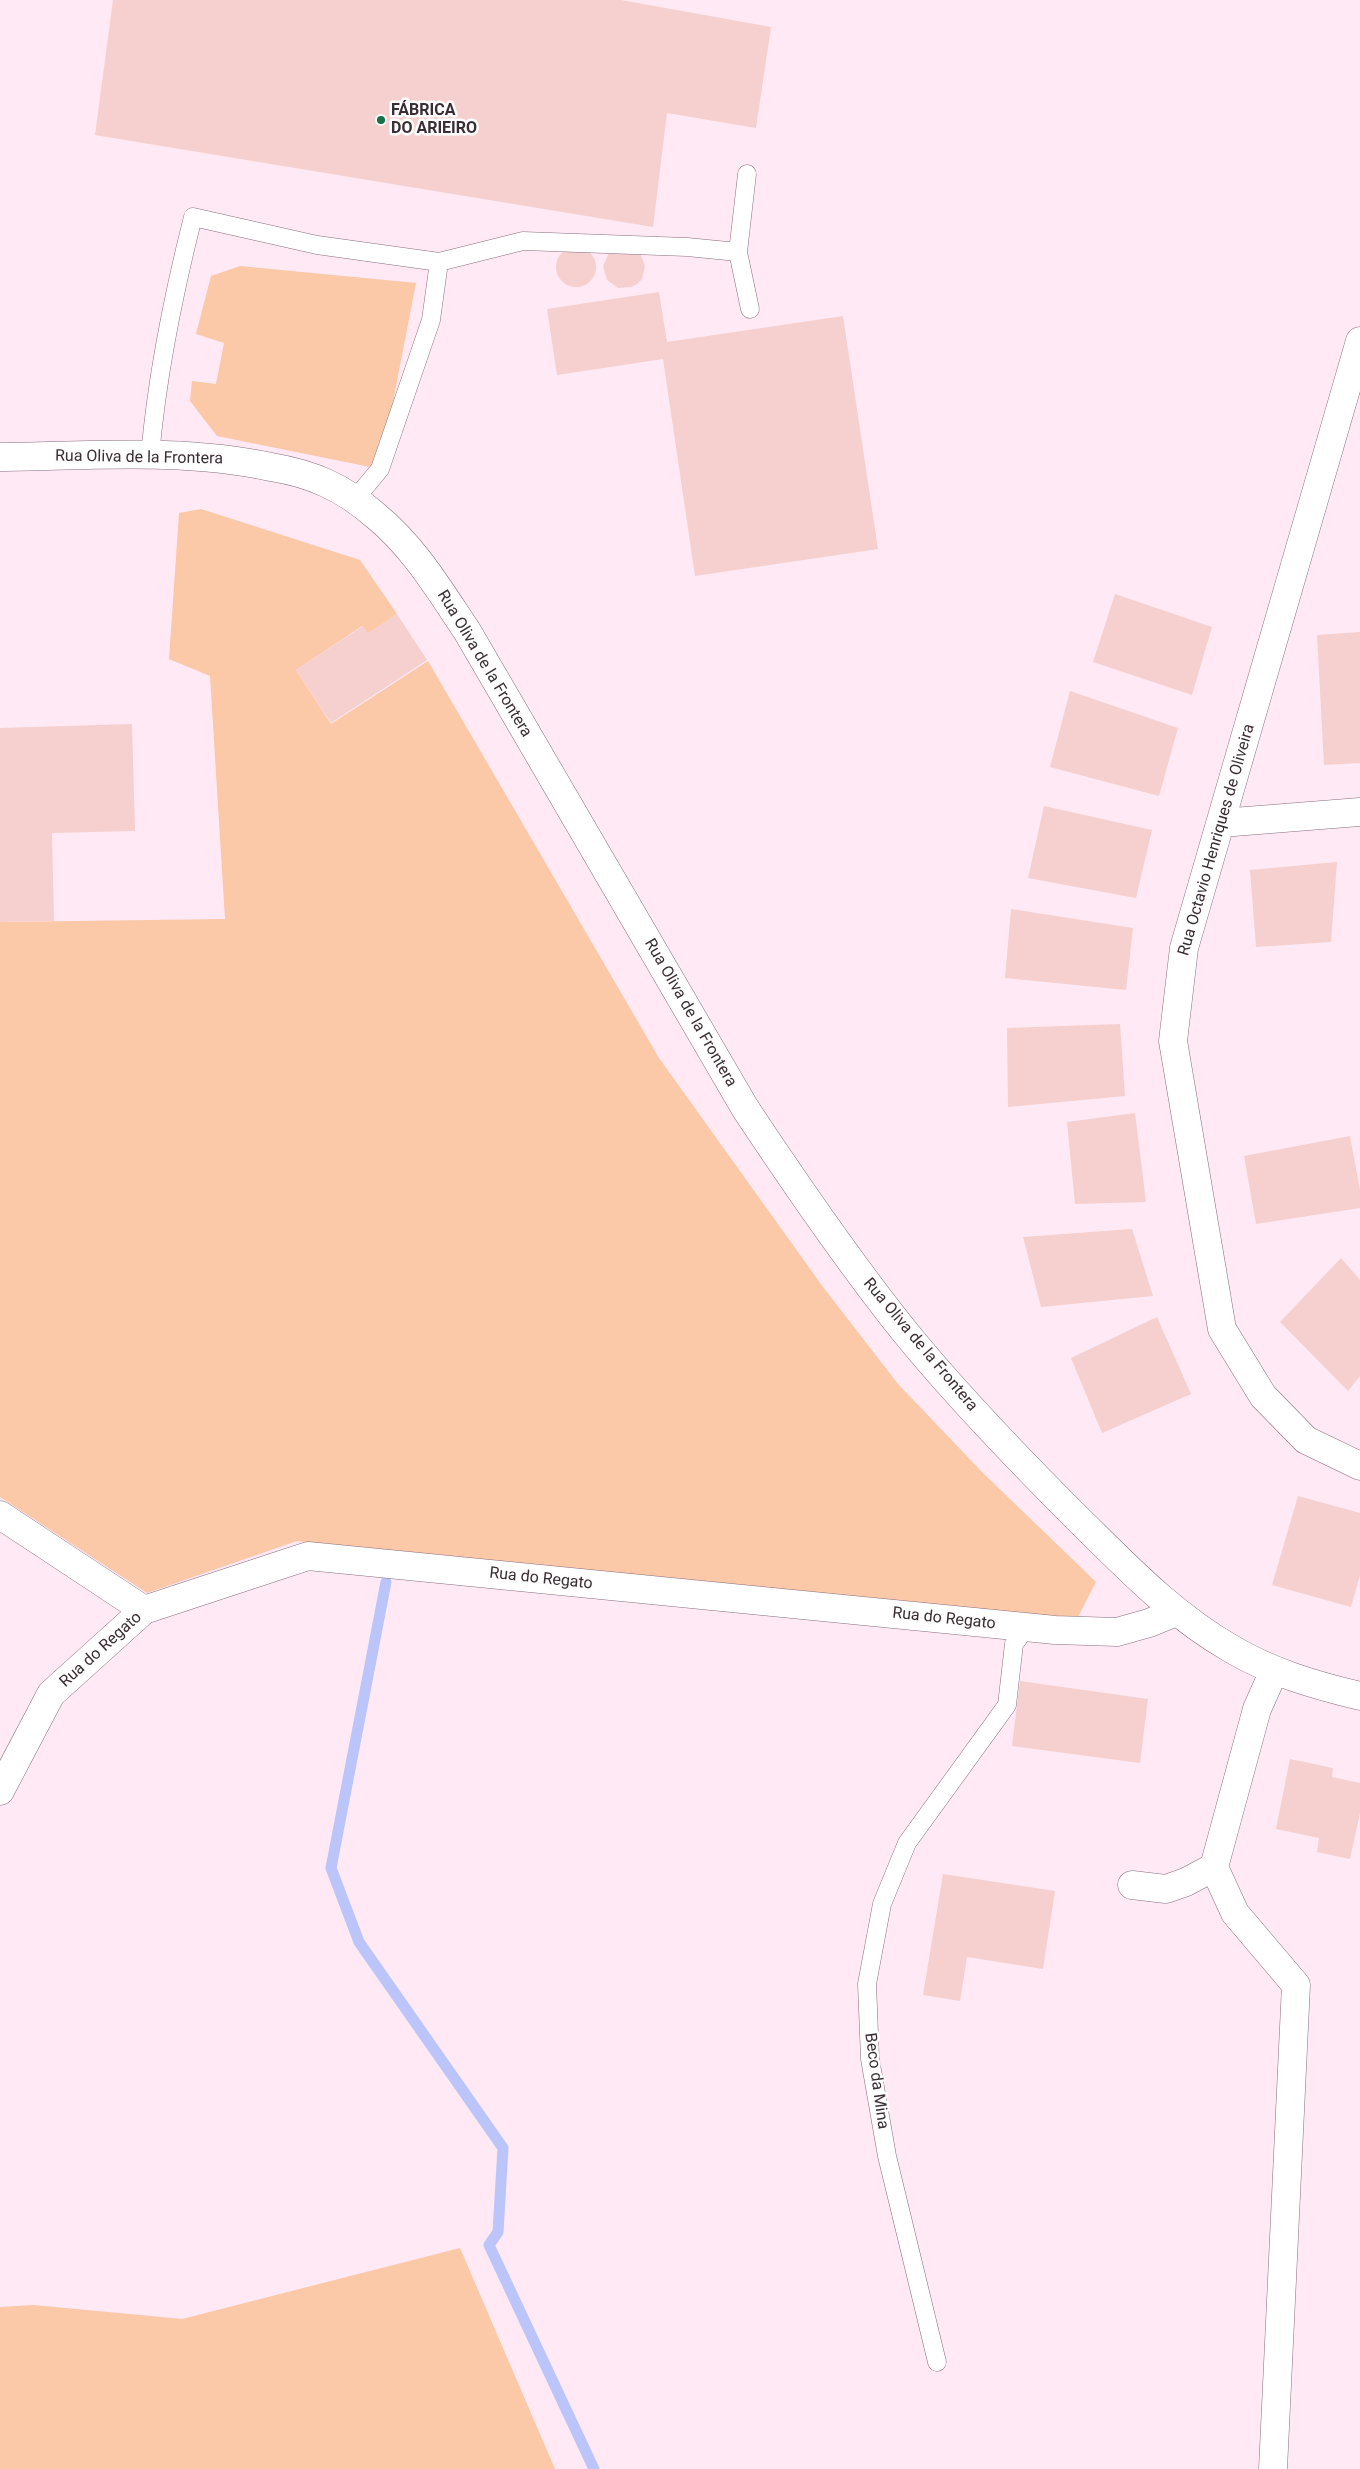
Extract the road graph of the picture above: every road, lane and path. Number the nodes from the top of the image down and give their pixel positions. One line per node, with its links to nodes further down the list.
1 (747, 174): 2 (lane)
2 (738, 252): 3 (lane); 4 (lane)
3 (439, 262): 6 (lane); 8 (lane)
4 (750, 309)
5 (1360, 341): 10 (street, Rua Octavio Henriques de Oliveira)
6 (150, 456): 7 (street, Rua Oliva de la Frontera); 8 (street, Rua Oliva de la Frontera)
7 (0, 457)
8 (355, 500): 14 (street, Rua Oliva de la Frontera)
9 (1360, 812): 10 (street)
10 (1221, 823): 11 (street, Rua Octavio Henriques de Oliveira)
11 (1360, 1466)
12 (0, 1515): 13 (street)
13 (144, 1610): 15 (street, Rua do Regato); 18 (street, Rua do Regato)
14 (1176, 1612): 15 (street, Rua do Regato); 16 (street, Rua Oliva de la Frontera)
15 (1027, 1627): 21 (lane, Beco da Mina)
16 (1274, 1671): 17 (street, Rua Oliva de la Frontera); 19 (street)
17 (1360, 1696)
18 (0, 1791)
19 (1214, 1867): 20 (street); 22 (street)
20 (1132, 1885)
21 (937, 2362)
22 (1273, 2469)

